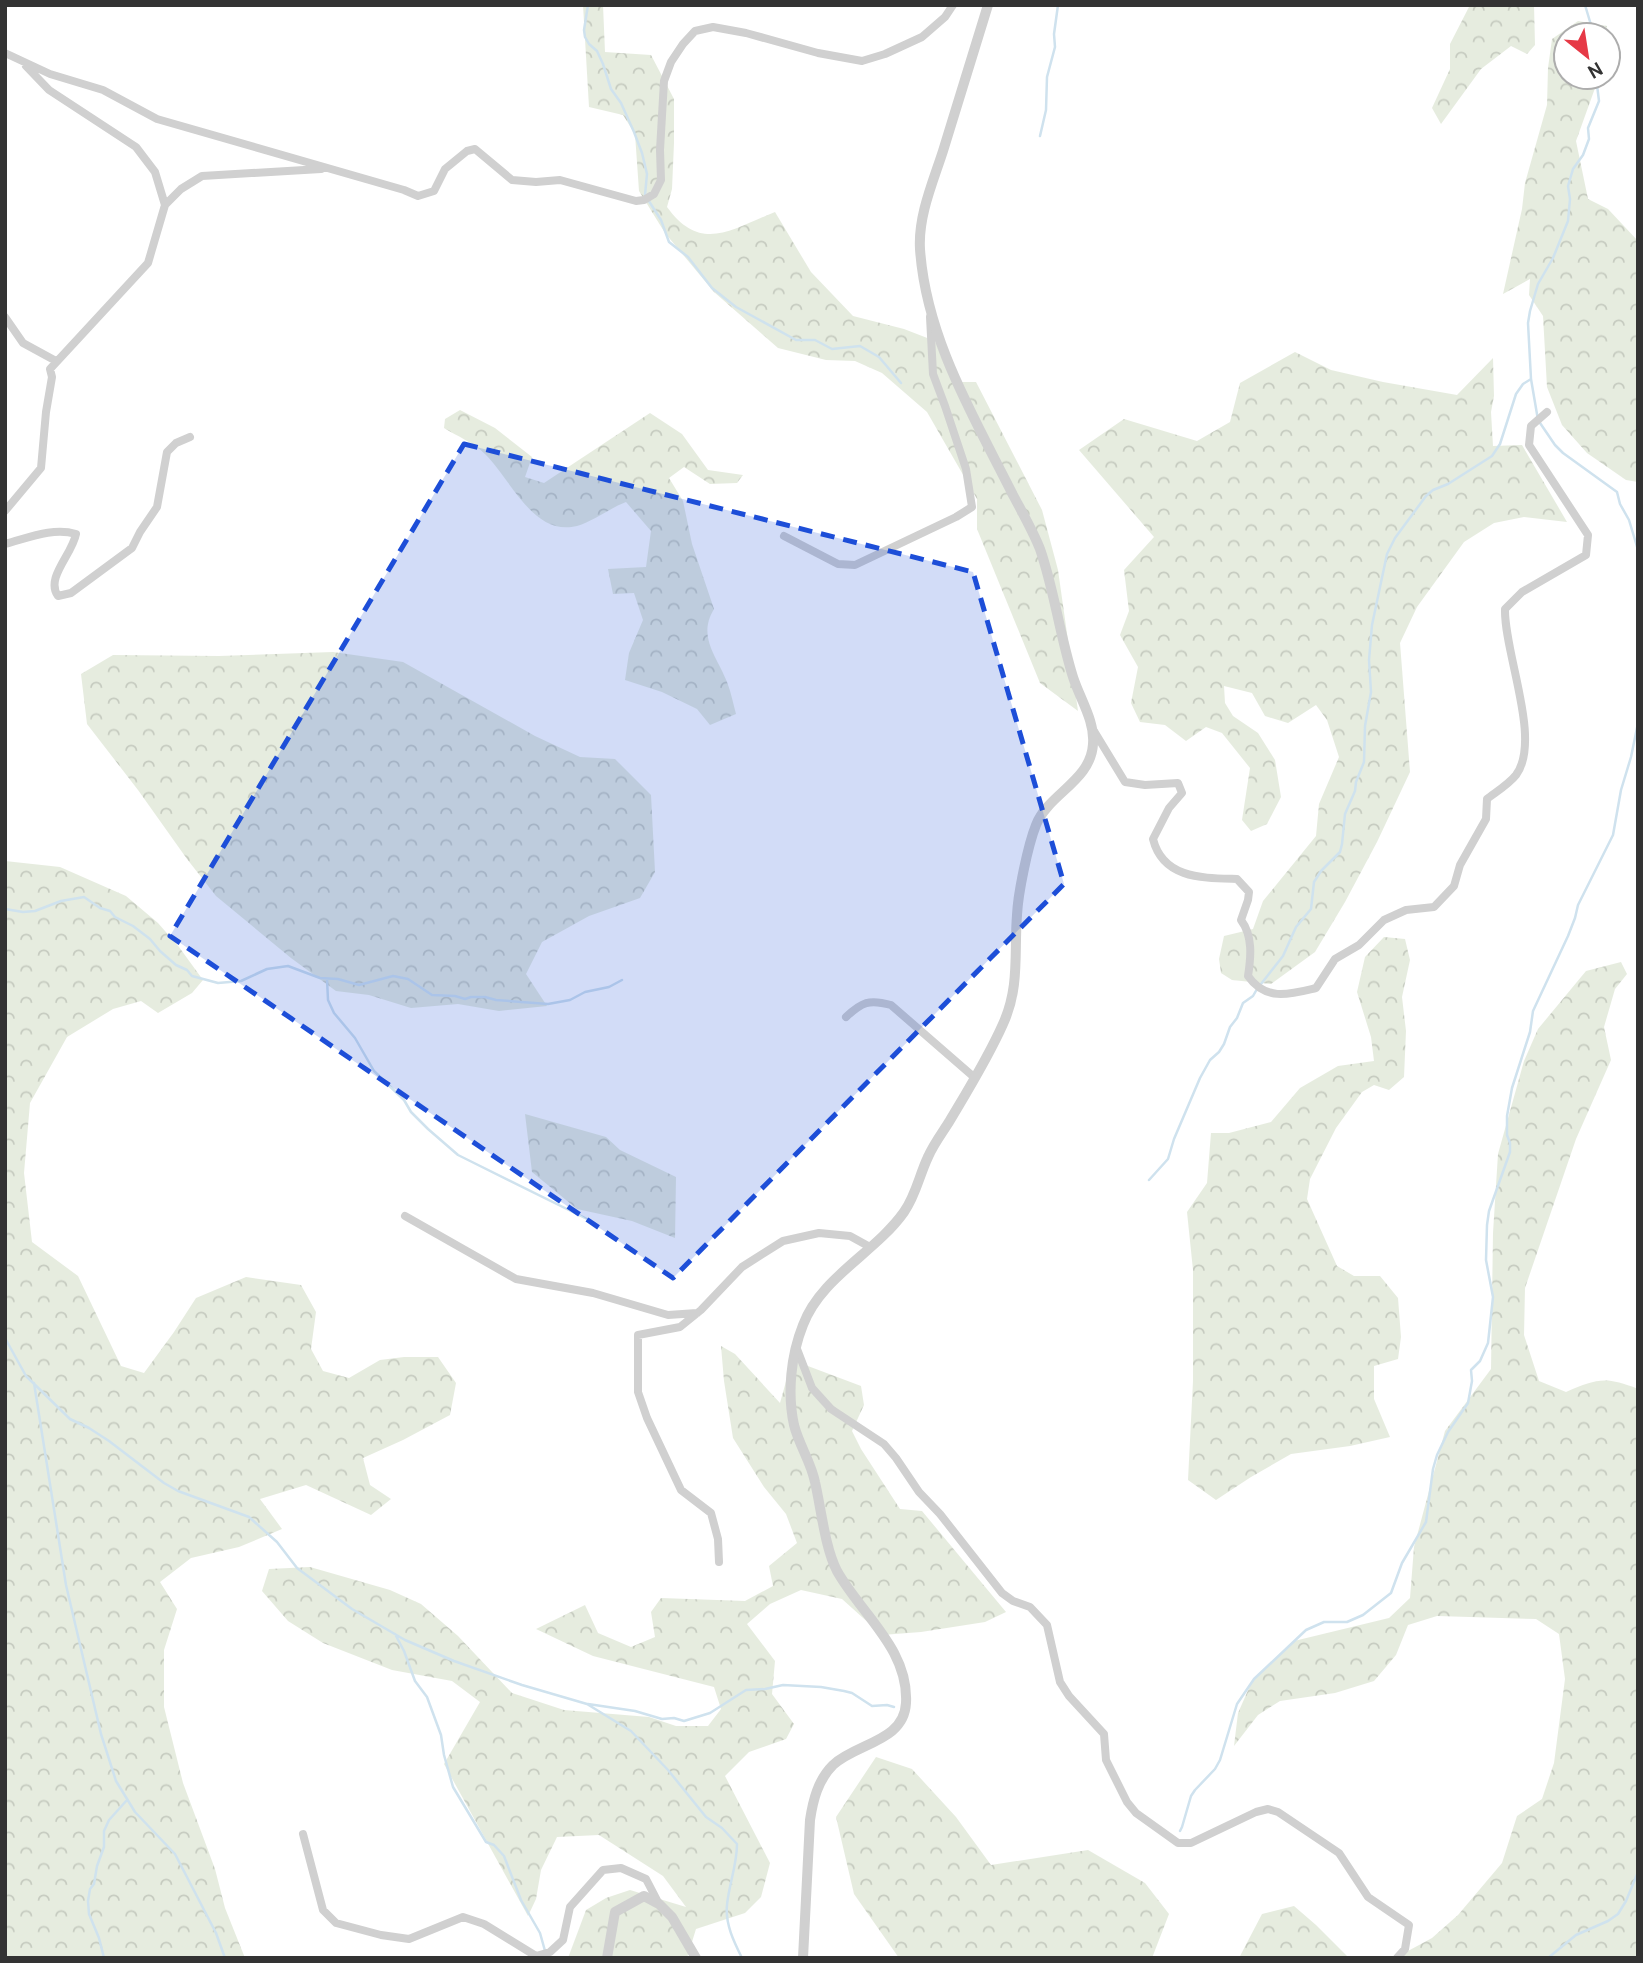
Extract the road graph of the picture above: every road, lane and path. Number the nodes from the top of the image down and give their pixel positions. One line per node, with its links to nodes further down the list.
1 (953, 5): 5 (street)
2 (988, 5): 7 (street)
3 (5, 53): 4 (street)
4 (22, 61): 5 (street); 6 (street)
5 (328, 169): 6 (street)
6 (165, 205): 9 (street)
7 (929, 307): 13 (street); 15 (street)
8 (5, 317): 9 (street)
9 (56, 361): 12 (street)
10 (1547, 412): 15 (street)
11 (190, 437): 14 (street)
12 (7, 508)
13 (784, 537)
14 (5, 544)
15 (1093, 728): 17 (street)
16 (846, 1017): 17 (street)
17 (975, 1078): 19 (street)
18 (405, 1216): 20 (street)
19 (870, 1247): 20 (street); 21 (street)
20 (697, 1313): 22 (street)
21 (796, 1349): 27 (street); 28 (street)
22 (719, 1562)
23 (303, 1834): 24 (street)
24 (659, 1904): 25 (street); 26 (street)
25 (607, 1958)
26 (696, 1958)
27 (803, 1958)
28 (1397, 1958)

